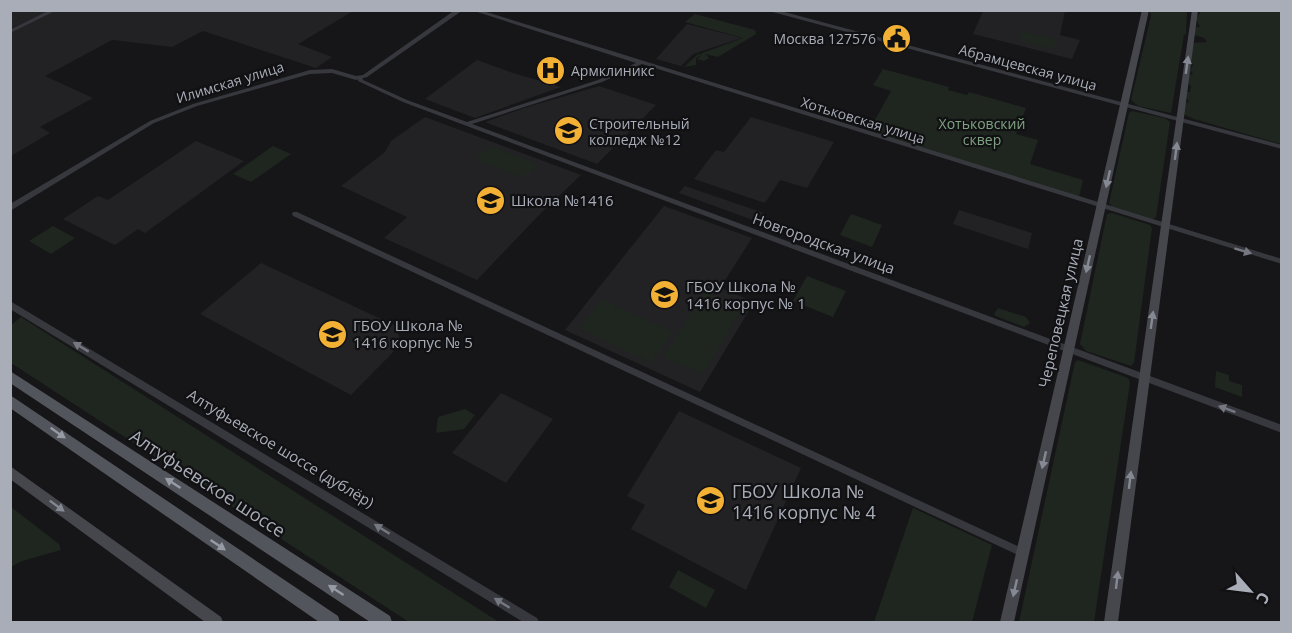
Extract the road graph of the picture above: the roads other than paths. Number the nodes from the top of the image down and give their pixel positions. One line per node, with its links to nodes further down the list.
1 (55, 10): 7 (street)
2 (460, 10): 9 (street)
3 (473, 10): 8 (street, Хотьковская улица)
4 (768, 10): 10 (street, Абрамцевская улица)
5 (1146, 10): 10 (main road, Череповецкая улица)
6 (1194, 10): 11 (main road, one-way to 6)
7 (10, 32)
8 (640, 63): 12 (street); 14 (street, Хотьковская улица)
9 (360, 78): 12 (street, Новгородская улица); 15 (street, Илимская улица)
10 (1125, 105): 11 (street, Абрамцевская улица); 14 (main road, Череповецкая улица, one-way to 14)
11 (1180, 120): 13 (street, Абрамцевская улица); 17 (main road, one-way to 11)
12 (467, 124): 20 (street, Новгородская улица)
13 (1281, 147)
14 (1101, 207): 17 (street, Хотьковская улица); 20 (main road, Череповецкая улица, one-way to 20)
15 (10, 208)
16 (295, 214): 26 (street)
17 (1166, 226): 18 (street, Хотьковская улица, one-way to 18); 22 (main road, one-way to 17)
18 (1281, 262)
19 (10, 304): 30 (street, Алтуфьевское шоссе (дублёр), one-way to 19)
20 (1069, 350): 22 (street, Новгородская улица); 26 (main road, Череповецкая улица, one-way to 26)
21 (10, 376): 29 (main road, Алтуфьевское шоссе, one-way to 21)
22 (1143, 378): 24 (street, Новгородская улица, one-way to 22); 32 (main road, one-way to 22)
23 (10, 399): 28 (main road, one-way to 28)
24 (1281, 429)
25 (10, 471): 27 (main road, one-way to 27)
26 (1023, 553): 31 (main road, Череповецкая улица, one-way to 31)
27 (216, 622)
28 (332, 622)
29 (384, 622)
30 (533, 622)
31 (1008, 622)
32 (1111, 622)

